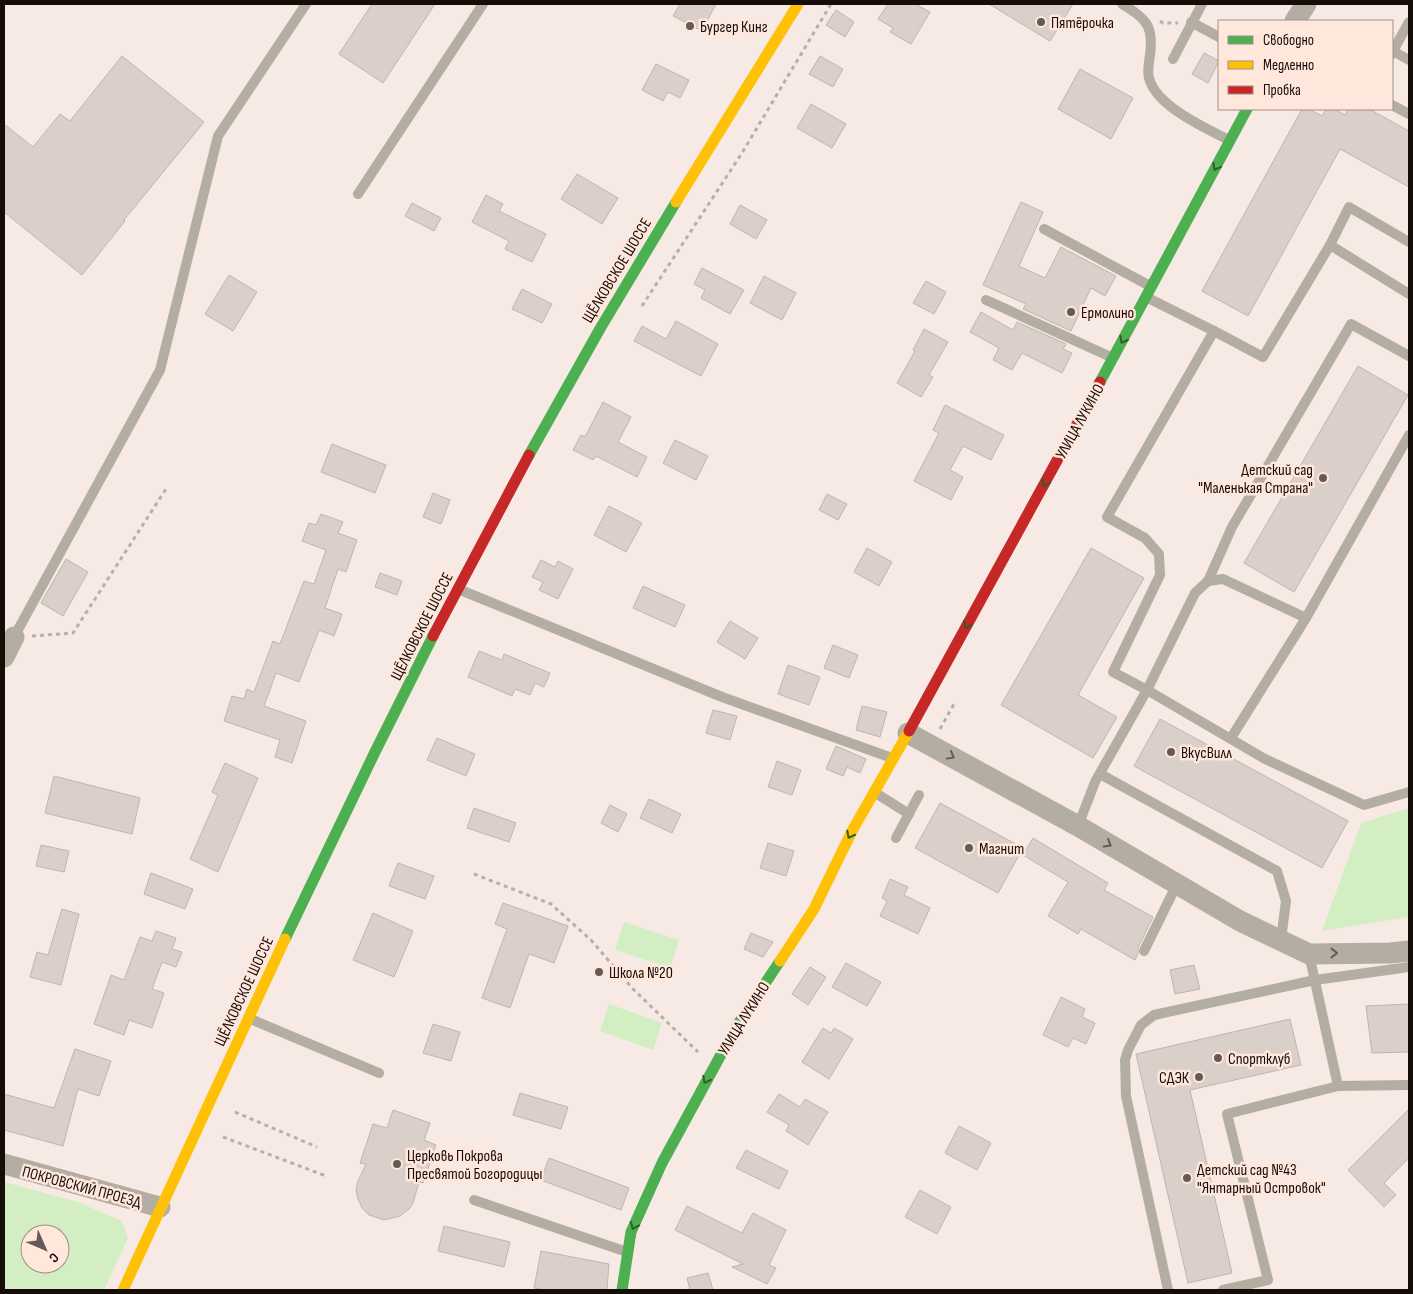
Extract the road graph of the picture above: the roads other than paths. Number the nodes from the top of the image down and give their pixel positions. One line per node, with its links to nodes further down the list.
1 (306, 4): 32 (lane)
2 (483, 4): 18 (lane)
3 (798, 4): 30 (main road, ЩЁЛКОВСКОЕ ШОССЕ)
4 (1122, 4): 17 (lane)
5 (1202, 4): 8 (lane)
6 (1306, 4): 7 (street)
7 (1296, 20)
8 (1192, 22): 10 (lane); 12 (lane)
9 (1409, 22): 11 (lane)
10 (1218, 37)
11 (1393, 53): 13 (lane)
12 (1173, 59)
13 (1409, 60)
14 (1393, 106): 16 (lane)
15 (1246, 110): 17 (main road, УЛИЦА ЛУКИНО)
16 (1409, 114)
17 (1230, 140): 22 (main road, УЛИЦА ЛУКИНО, one-way to 22)
18 (358, 194)
19 (1044, 229): 22 (lane)
20 (1409, 242): 21 (lane)
21 (1330, 245): 23 (lane); 25 (lane)
22 (1148, 292): 25 (lane); 27 (main road, УЛИЦА ЛУКИНО, one-way to 27)
23 (1409, 294)
24 (986, 300): 27 (lane)
25 (1214, 331): 34 (lane)
26 (1409, 356): 29 (lane)
27 (1113, 358): 35 (main road, УЛИЦА ЛУКИНО, one-way to 35)
28 (1409, 435): 31 (lane)
29 (1208, 581): 31 (lane); 34 (lane)
30 (457, 588): 37 (lane); 52 (main road, ЩЁЛКОВСКОЕ ШОССЕ)
31 (1306, 618): 36 (lane)
32 (14, 637): 33 (street)
33 (4, 657)
34 (1147, 690): 36 (lane); 38 (lane)
35 (908, 733): 37 (main road, УЛИЦА ЛУКИНО); 43 (street, one-way to 43)
36 (1230, 738): 40 (lane)
37 (893, 759): 39 (main road, УЛИЦА ЛУКИНО)
38 (1100, 774): 43 (lane); 46 (lane)
39 (874, 792): 42 (lane); 59 (main road, УЛИЦА ЛУКИНО, one-way to 59)
40 (1409, 792)
41 (919, 795): 42 (lane)
42 (909, 814): 44 (lane)
43 (1078, 826): 45 (street, one-way to 45)
44 (896, 838)
45 (1177, 884): 46 (street); 47 (lane)
46 (1281, 940): 49 (street)
47 (1144, 951)
48 (1409, 951): 49 (street, one-way to 48)
49 (1309, 954): 51 (lane)
50 (1409, 967): 51 (lane)
51 (1315, 980): 55 (lane); 62 (lane)
52 (248, 1018): 53 (lane); 58 (main road, ЩЁЛКОВСКОЕ ШОССЕ)
53 (379, 1073)
54 (1409, 1085): 55 (lane)
55 (1338, 1086): 63 (lane)
56 (4, 1164): 58 (street, ПОКРОВСКИЙ ПРОЕЗД)
57 (474, 1200): 59 (lane)
58 (160, 1207): 60 (main road, ЩЁЛКОВСКОЕ ШОССЕ)
59 (628, 1252): 61 (main road, УЛИЦА ЛУКИНО)
60 (123, 1290)
61 (622, 1290)
62 (1168, 1290)
63 (1222, 1290)

